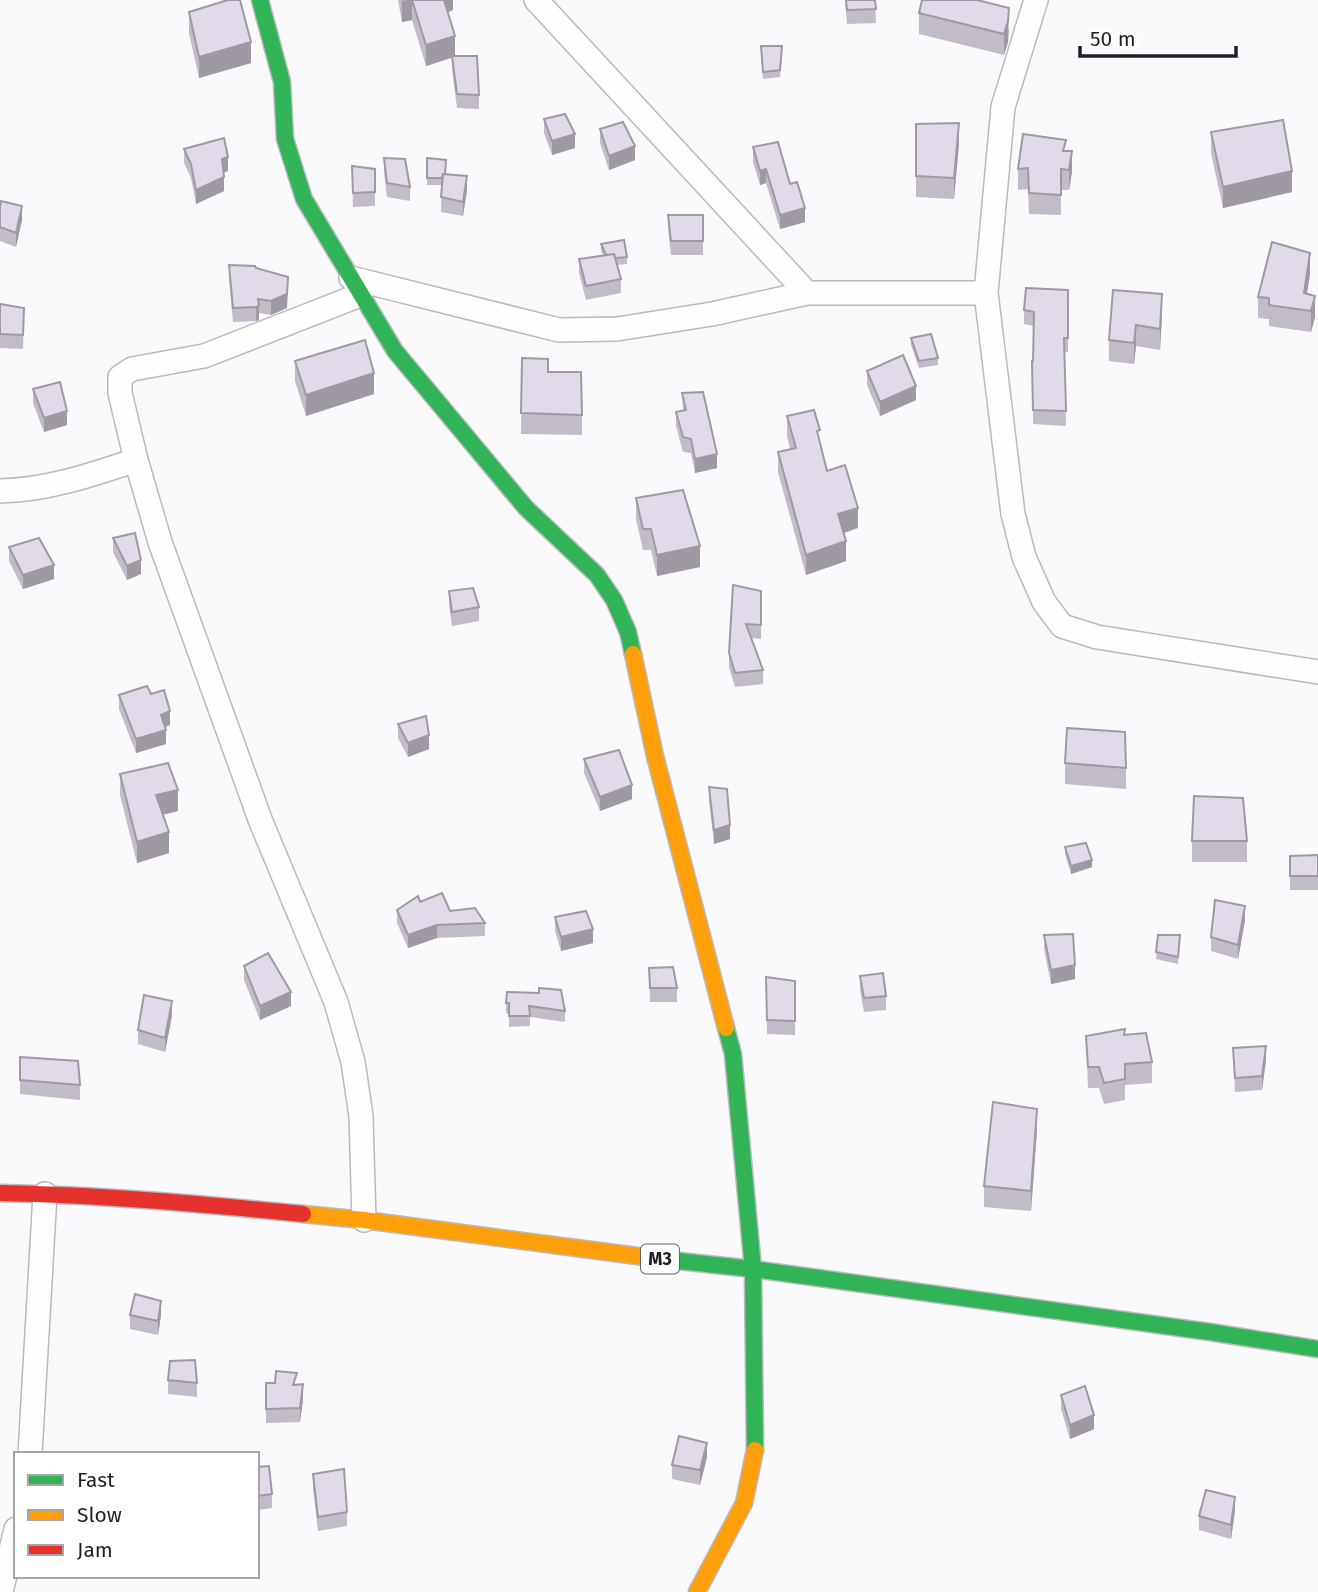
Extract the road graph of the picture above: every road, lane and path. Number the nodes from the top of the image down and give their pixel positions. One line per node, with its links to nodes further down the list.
1 (260, 0): 4 (street)
2 (536, 0): 5 (street)
3 (1036, 0): 6 (street)
4 (356, 286): 5 (street); 7 (street); 13 (street)
5 (807, 293): 6 (street)
6 (986, 293): 9 (street)
7 (136, 460): 8 (street); 12 (street)
8 (0, 491)
9 (1318, 672)
10 (0, 1193): 11 (street, M3)
11 (45, 1194): 12 (street, M3); 15 (street)
12 (364, 1220): 13 (street, M3)
13 (752, 1269): 14 (street, M3); 18 (street)
14 (1318, 1349)
15 (30, 1452)
16 (14, 1542): 17 (street)
17 (7, 1588)
18 (697, 1592)

